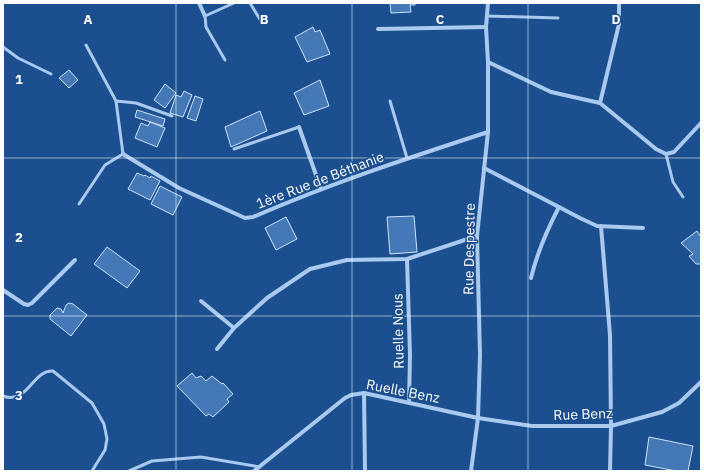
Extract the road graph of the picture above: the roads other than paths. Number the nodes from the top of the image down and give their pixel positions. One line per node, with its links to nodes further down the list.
1 (199, 3): 6 (street)
2 (234, 3): 6 (lane)
3 (250, 3): 9 (lane)
4 (488, 3): 7 (street, Rue Despestre)
5 (619, 3): 19 (street)
6 (205, 16): 14 (lane)
7 (487, 16): 8 (lane); 10 (street, Rue Despestre)
8 (558, 18)
9 (261, 21)
10 (486, 27): 11 (street); 15 (street, Rue Despestre)
11 (378, 29)
12 (86, 45): 17 (lane)
13 (3, 47): 16 (lane)
14 (225, 60)
15 (488, 62): 19 (street); 23 (street, Rue Despestre)
16 (51, 74)
17 (116, 101): 20 (lane); 25 (lane)
18 (390, 101): 27 (lane)
19 (600, 103): 26 (street)
20 (172, 116)
21 (701, 123): 26 (street)
22 (299, 127): 24 (lane); 29 (street)
23 (488, 132): 27 (street, 1ère Rue de Béthanie); 28 (street, Rue Despestre)
24 (234, 149)
25 (123, 154): 29 (street, 1ère Rue de Béthanie); 31 (lane)
26 (666, 154): 30 (lane)
27 (407, 158): 29 (street, 1ère Rue de Béthanie)
28 (484, 168): 32 (street); 35 (street, Rue Despestre)
29 (321, 189)
30 (683, 197)
31 (79, 204)
32 (558, 207): 33 (street); 38 (street)
33 (601, 226): 34 (street); 48 (street)
34 (643, 228)
35 (478, 236): 37 (street); 47 (street, Rue Despestre)
36 (75, 260): 39 (street)
37 (407, 260): 41 (street); 46 (street, Ruelle Nous)
38 (531, 278)
39 (3, 290)
40 (201, 300): 41 (street)
41 (234, 328): 42 (street)
42 (217, 349)
43 (701, 382): 48 (street, Rue Benz)
44 (364, 393): 46 (street, Ruelle Benz); 49 (street, Ruelle Benz); 53 (street)
45 (3, 396): 50 (lane)
46 (409, 403): 47 (street, Ruelle Benz)
47 (478, 418): 48 (street, Rue Benz); 54 (street, Rue Despestre)
48 (611, 426): 55 (street)
49 (260, 467): 51 (lane); 52 (street, Ruelle Benz)
50 (92, 471)
51 (129, 471)
52 (254, 471)
53 (365, 471)
54 (471, 471)
55 (610, 471)

